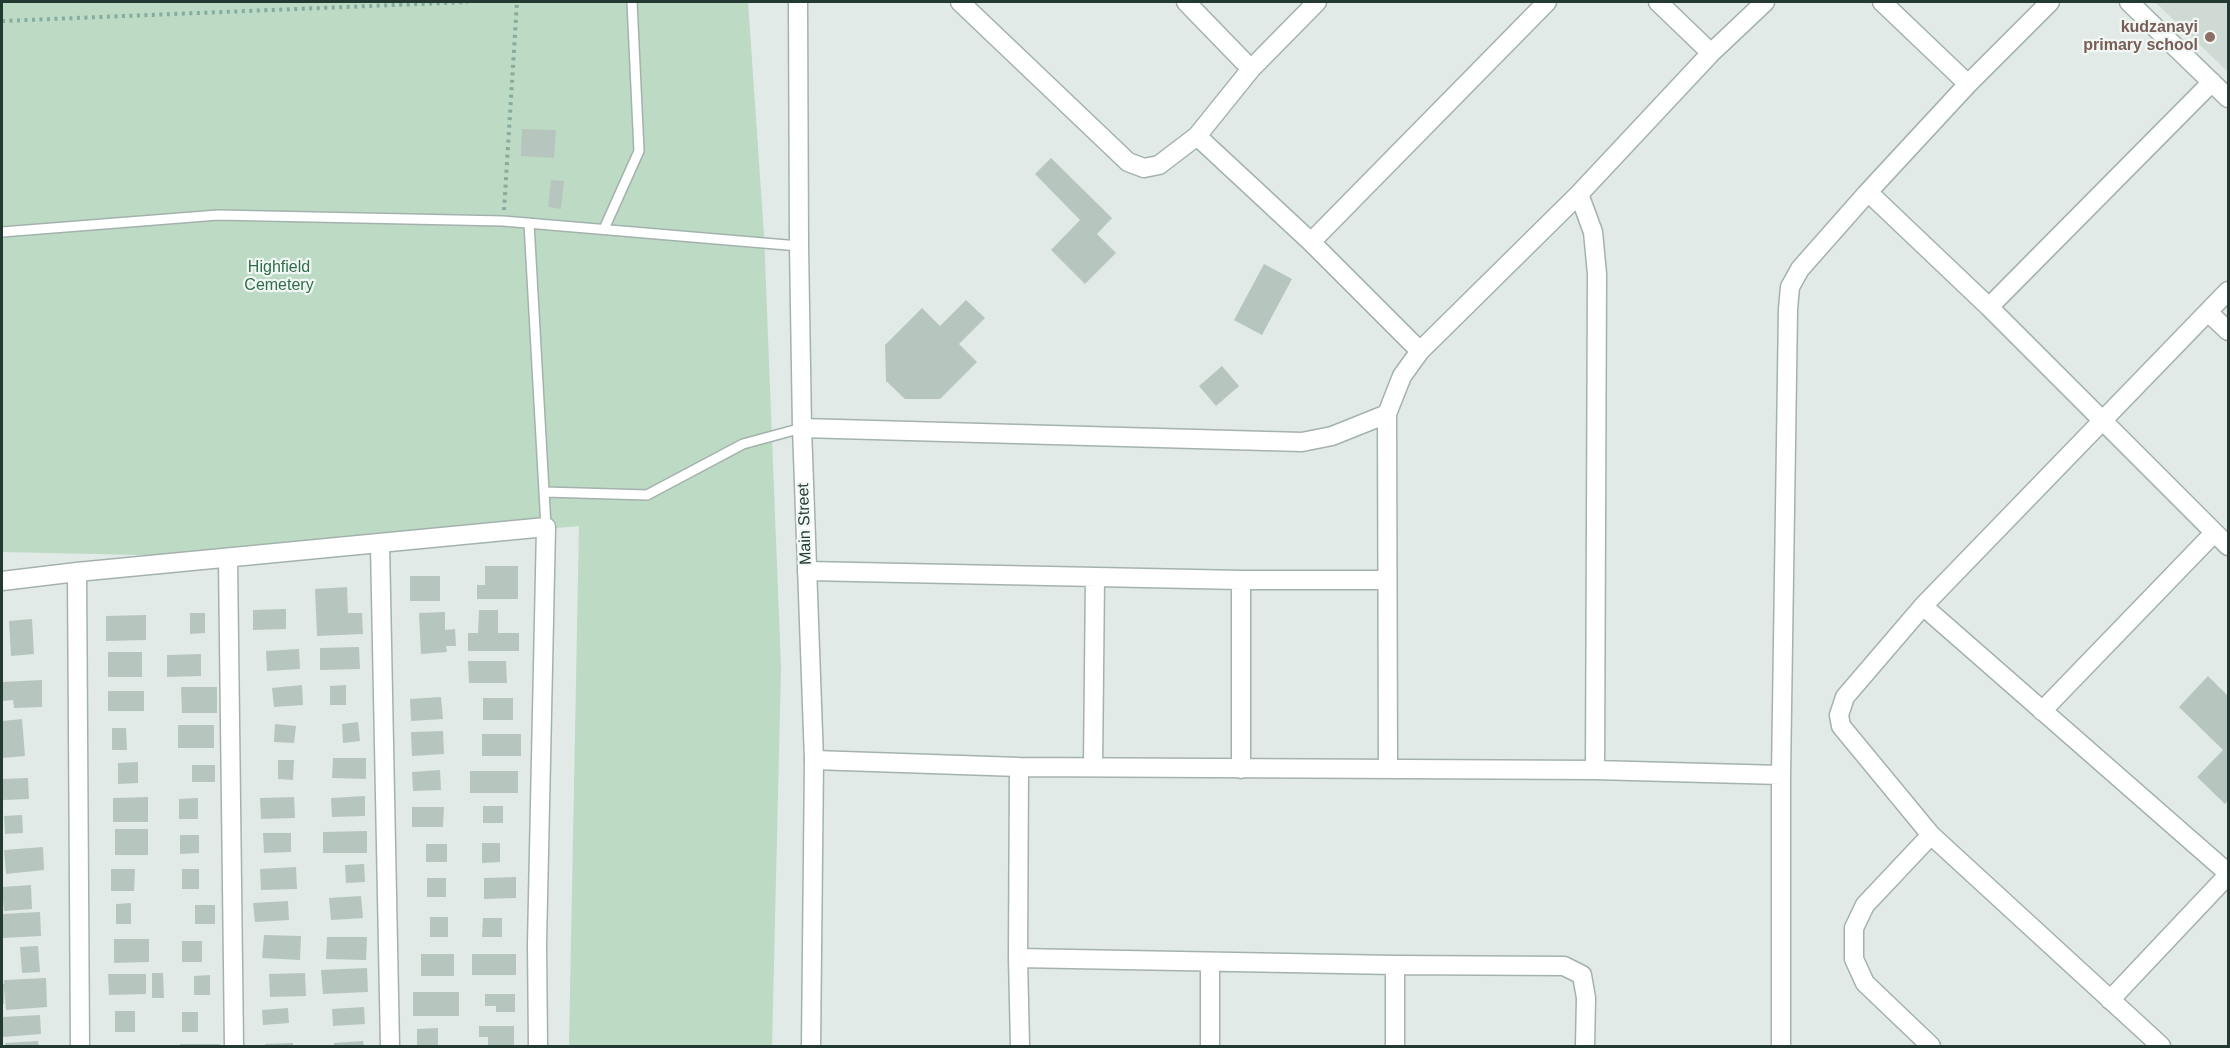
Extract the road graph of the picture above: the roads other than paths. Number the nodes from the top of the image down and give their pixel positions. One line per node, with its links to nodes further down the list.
1 (632, 2): 21 (lane)
2 (798, 2): 24 (street, Main Street)
3 (960, 2): 17 (street)
4 (1186, 2): 13 (street)
5 (1317, 2): 13 (street)
6 (1547, 2): 23 (street)
7 (1658, 2): 12 (street)
8 (1765, 2): 12 (street)
9 (1882, 2): 15 (street)
10 (2050, 2): 15 (street)
11 (2129, 2): 14 (street)
12 (1711, 53): 19 (street)
13 (1251, 69): 17 (street)
14 (2212, 82): 16 (street); 26 (street)
15 (1968, 84): 18 (street)
16 (2229, 98)
17 (1197, 136): 23 (street)
18 (1868, 192): 26 (street); 53 (street)
19 (1579, 194): 29 (street); 52 (street)
20 (529, 223): 21 (lane); 22 (lane); 33 (lane)
21 (604, 230): 24 (lane)
22 (2, 232)
23 (1311, 242): 29 (street)
24 (799, 246): 32 (street, Main Street)
25 (2229, 291): 27 (street)
26 (1989, 307): 31 (street)
27 (2208, 312): 28 (street); 31 (street)
28 (2229, 331)
29 (1420, 351): 30 (street)
30 (1387, 414): 32 (street); 43 (street)
31 (2103, 419): 35 (street); 45 (street)
32 (802, 428): 33 (lane); 39 (street, Main Street)
33 (545, 492): 34 (lane)
34 (546, 527): 36 (street); 63 (street)
35 (2214, 533): 37 (street); 46 (street)
36 (380, 544): 38 (street); 62 (street)
37 (2229, 546)
38 (228, 559): 40 (street); 61 (street)
39 (807, 571): 41 (street); 47 (street, Main Street)
40 (77, 572): 44 (street); 60 (street)
41 (1095, 577): 42 (street); 49 (street)
42 (1240, 580): 43 (street); 50 (street)
43 (1387, 580): 51 (street)
44 (2, 581)
45 (1923, 606): 46 (street); 54 (street)
46 (2042, 711): 55 (street)
47 (814, 760): 48 (street); 64 (street, Main Street)
48 (1019, 767): 49 (street); 56 (street)
49 (1093, 767): 50 (street)
50 (1241, 769): 51 (street)
51 (1388, 769): 52 (street)
52 (1595, 770): 53 (street)
53 (1781, 775): 69 (street)
54 (1932, 836): 59 (street); 70 (street)
55 (2229, 874): 59 (street)
56 (1018, 958): 57 (street); 65 (street)
57 (1210, 962): 58 (street); 66 (street)
58 (1395, 965): 67 (street); 68 (street)
59 (2110, 1000): 71 (street)
60 (80, 1047)
61 (234, 1047)
62 (390, 1047)
63 (538, 1047)
64 (811, 1047)
65 (1020, 1047)
66 (1210, 1047)
67 (1395, 1047)
68 (1585, 1047)
69 (1781, 1047)
70 (1931, 1047)
71 (2161, 1047)

